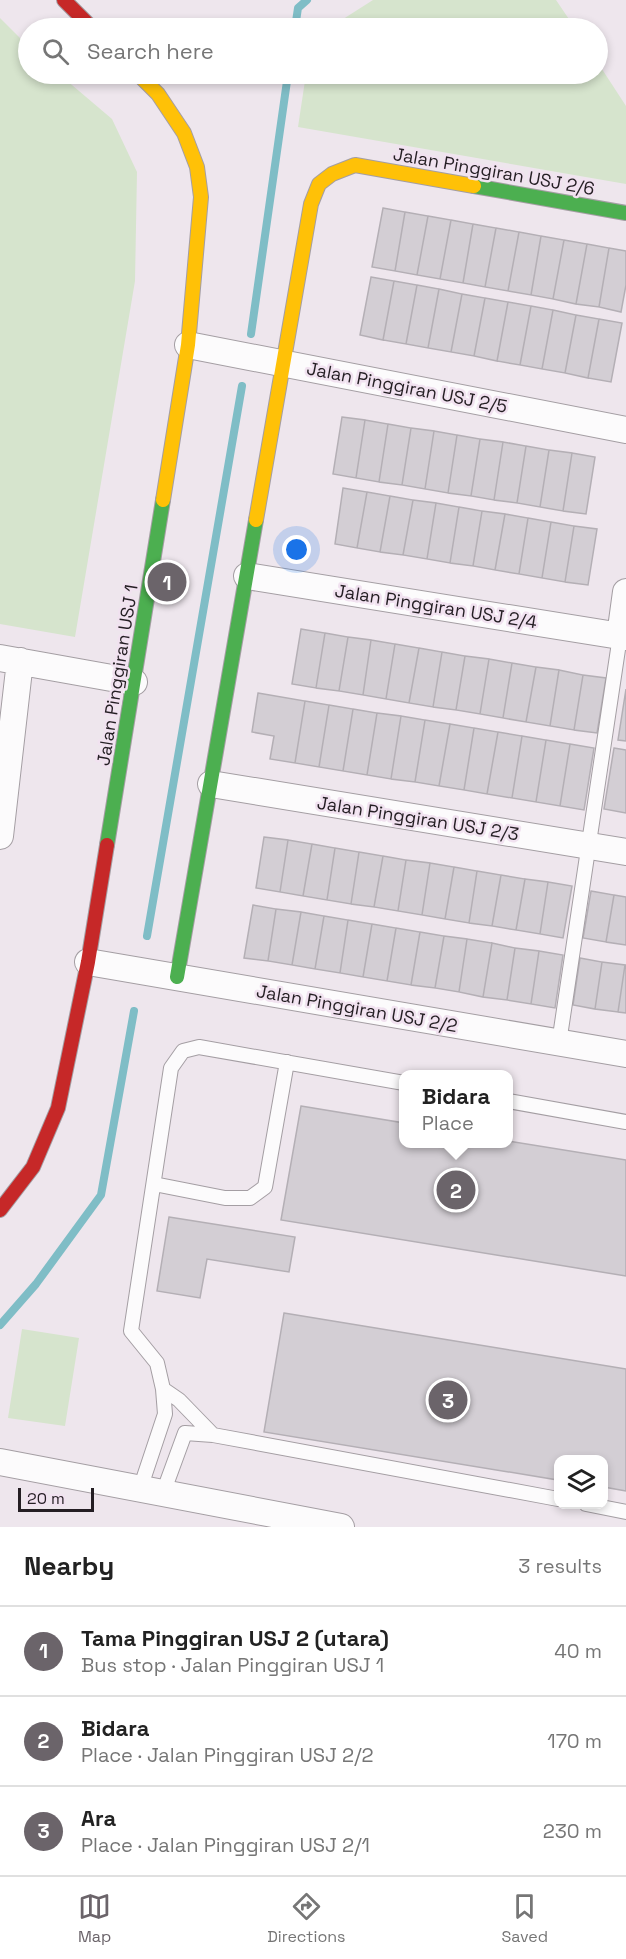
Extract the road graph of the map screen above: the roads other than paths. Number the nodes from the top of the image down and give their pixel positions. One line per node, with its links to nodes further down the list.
1 (64, 0): 2 (street)
2 (82, 18)
3 (148, 84): 5 (street, Jalan Pinggiran USJ 1)
4 (626, 213): 6 (street, Jalan Pinggiran USJ 2/6)
5 (188, 345): 6 (street, Jalan Pinggiran USJ 2/5); 12 (street, Jalan Pinggiran USJ 1)
6 (283, 363): 7 (street, Jalan Pinggiran USJ 2/5); 8 (street)
7 (626, 430)
8 (247, 576): 10 (street, Jalan Pinggiran USJ 2/4); 13 (street)
9 (626, 592): 10 (street)
10 (623, 636): 15 (lane)
11 (10, 660): 12 (street); 14 (street)
12 (134, 682): 17 (street, Jalan Pinggiran USJ 1)
13 (211, 784): 15 (street, Jalan Pinggiran USJ 2/3); 18 (street)
14 (0, 836)
15 (589, 846): 16 (street, Jalan Pinggiran USJ 2/3); 19 (lane)
16 (626, 852)
17 (88, 962): 18 (street, Jalan Pinggiran USJ 2/2); 26 (street, Jalan Pinggiran USJ 1)
18 (177, 977): 19 (street, Jalan Pinggiran USJ 2/2)
19 (559, 1042): 20 (street, Jalan Pinggiran USJ 2/2)
20 (626, 1054)
21 (287, 1062): 22 (lane); 25 (lane); 25 (lane)
22 (399, 1082)
23 (513, 1102): 24 (lane)
24 (626, 1122)
25 (154, 1184): 27 (lane)
26 (0, 1210)
27 (163, 1389): 28 (lane); 30 (lane)
28 (213, 1436): 30 (lane); 31 (lane)
29 (0, 1462): 30 (street)
30 (151, 1491): 34 (street)
31 (554, 1498)
32 (608, 1508): 33 (lane)
33 (626, 1512)
34 (311, 1524): 35 (street)
35 (341, 1527)

